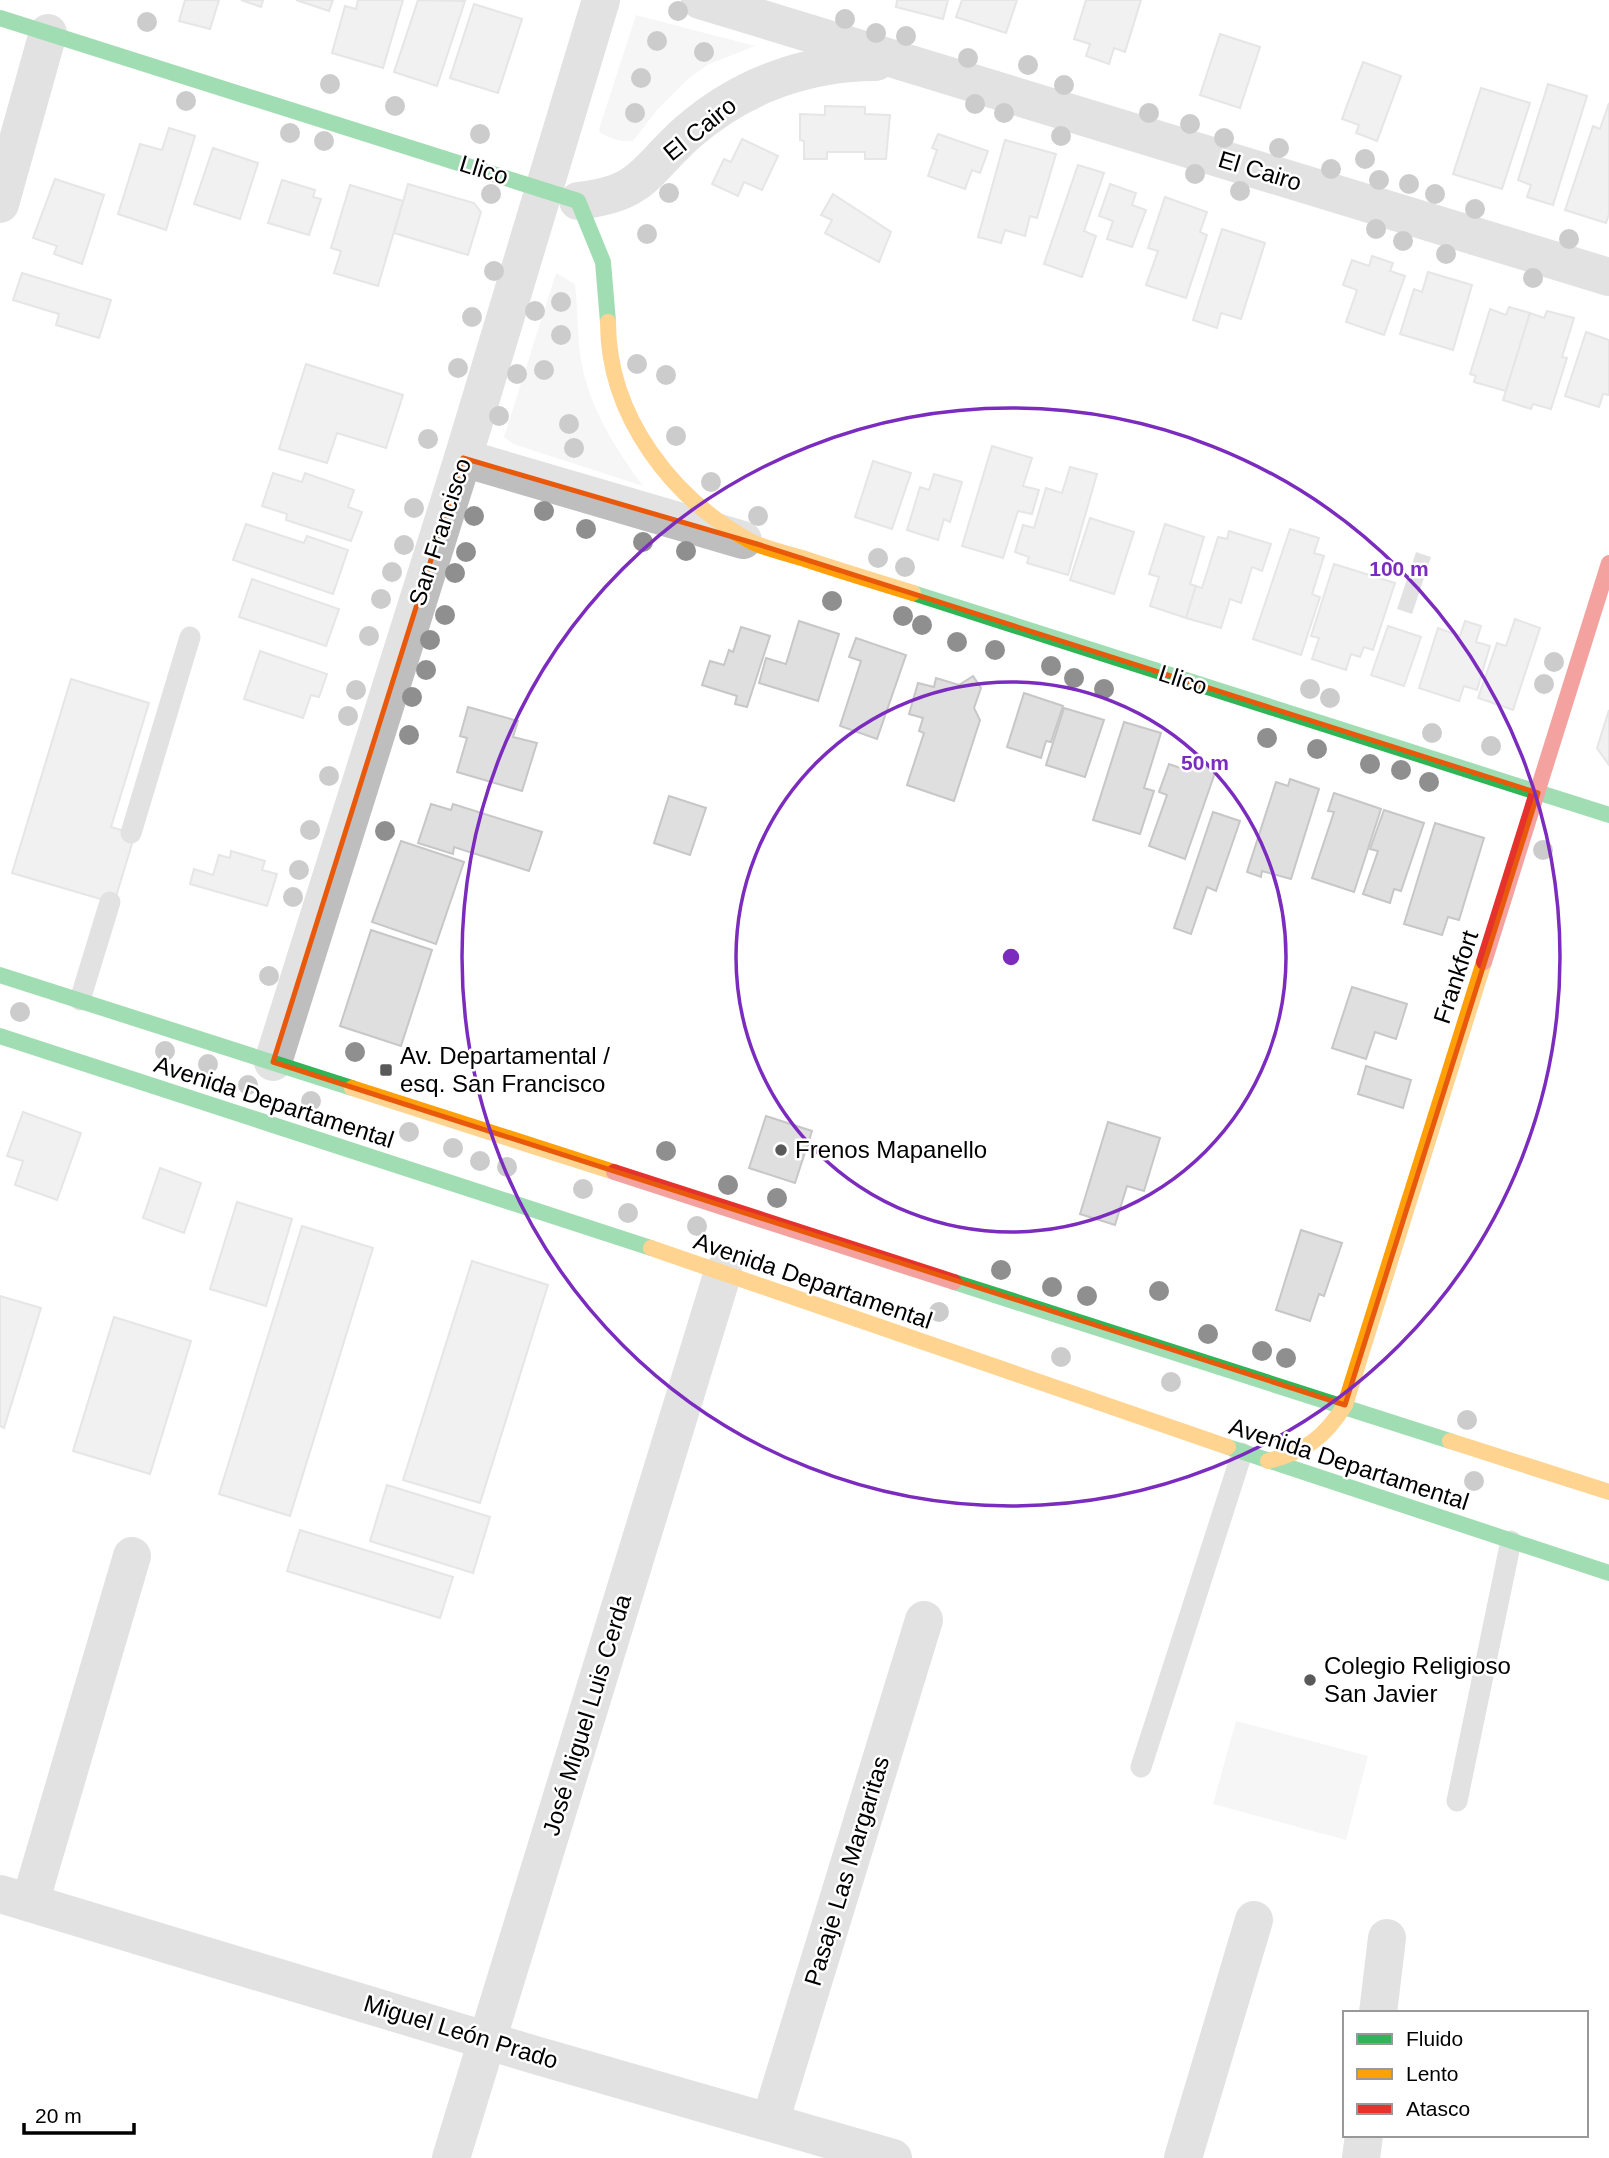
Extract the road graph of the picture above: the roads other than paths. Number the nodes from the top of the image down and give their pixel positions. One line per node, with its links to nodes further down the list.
1 (601, 0): 6 (street, San Francisco)
2 (700, 0): 5 (street, El Cairo)
3 (0, 18): 4 (main road, Llico)
4 (48, 33): 6 (main road, Llico); 7 (street)
5 (912, 65): 6 (street, El Cairo); 8 (street, El Cairo)
6 (562, 195): 9 (street, San Francisco); 10 (main road, Llico)
7 (0, 204)
8 (1609, 277)
9 (463, 458): 10 (street, Llico); 20 (street, San Francisco)
10 (757, 544): 13 (main road, Llico)
11 (1609, 563): 13 (main road, Frankfort)
12 (191, 637): 15 (lane)
13 (1538, 793): 14 (main road, Llico); 22 (main road, Frankfort)
14 (1609, 816)
15 (131, 832)
16 (110, 902): 18 (lane)
17 (0, 975): 18 (main road, Avenida Departamental)
18 (80, 1000): 20 (main road, Avenida Departamental)
19 (0, 1036): 21 (main road, Avenida Departamental)
20 (272, 1062): 22 (main road, Avenida Departamental)
21 (723, 1272): 23 (main road, Avenida Departamental); 36 (street, José Miguel Luis Cerda)
22 (1345, 1405): 24 (main road, Frankfort); 25 (main road, Avenida Departamental)
23 (1242, 1453): 24 (main road, Avenida Departamental); 30 (lane)
24 (1268, 1461): 26 (main road, Avenida Departamental)
25 (1609, 1492)
26 (1511, 1541): 28 (main road, Avenida Departamental); 31 (lane)
27 (132, 1556): 32 (street, Miguel León Prado)
28 (1609, 1573)
29 (924, 1620): 37 (street, Pasaje Las Margaritas)
30 (1141, 1766)
31 (1457, 1801)
32 (15, 1898): 36 (street, Miguel León Prado)
33 (1254, 1920): 41 (street)
34 (1387, 1938): 35 (street)
35 (1378, 2011)
36 (486, 2040): 37 (street, Miguel León Prado); 39 (street, José Miguel Luis Cerda)
37 (770, 2122): 40 (street, Miguel León Prado)
38 (1364, 2137): 42 (street)
39 (451, 2158)
40 (893, 2158)
41 (1183, 2158)
42 (1361, 2158)

